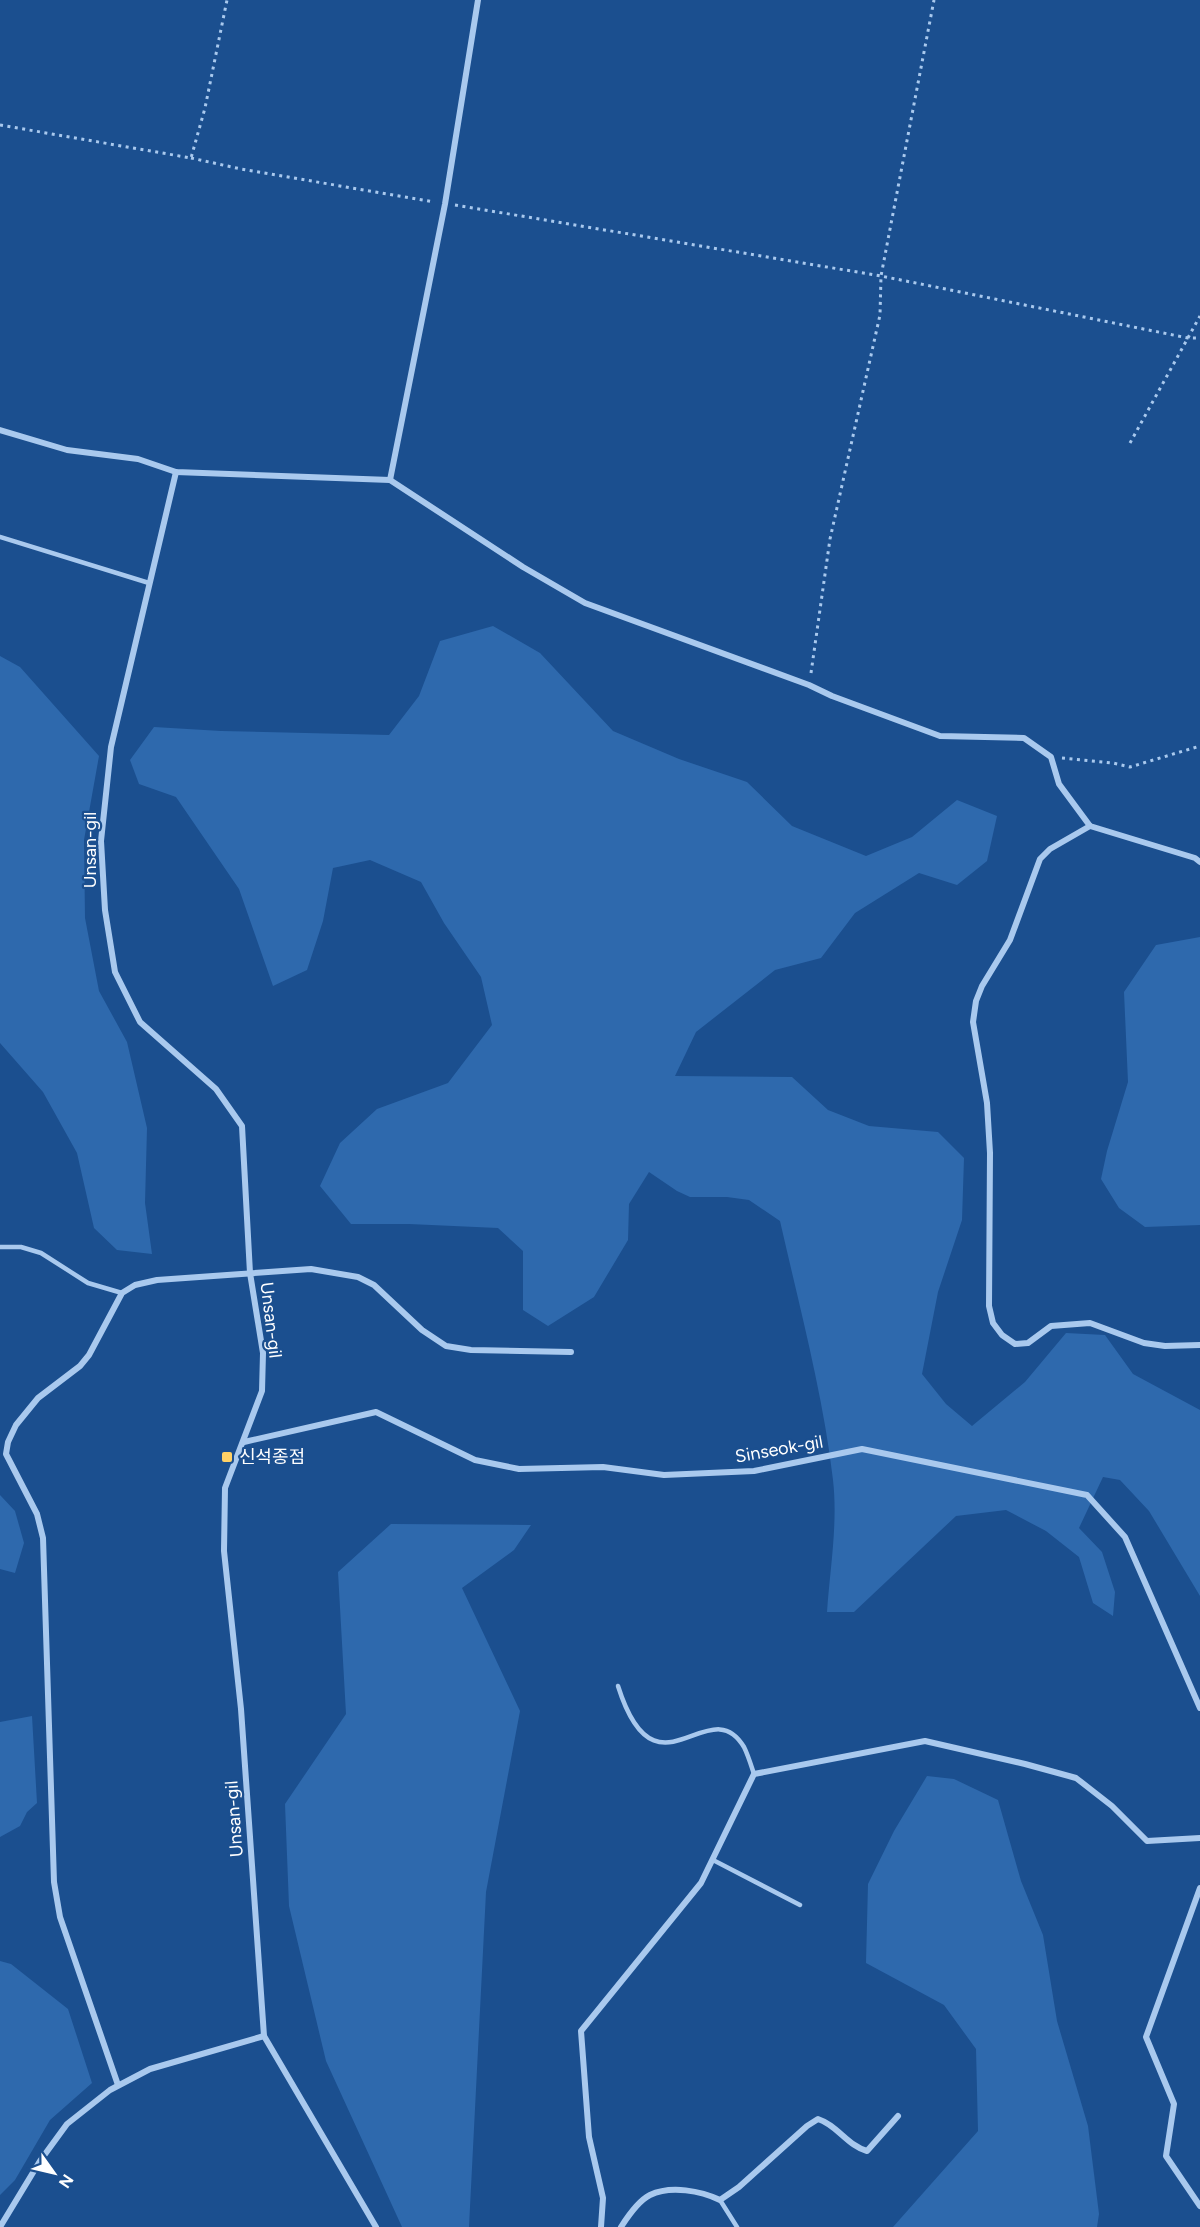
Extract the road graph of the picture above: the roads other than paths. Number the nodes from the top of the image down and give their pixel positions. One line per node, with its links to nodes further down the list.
1 (478, 0): 4 (street)
2 (0, 430): 3 (street)
3 (176, 472): 4 (street); 6 (street, Unsan-gil)
4 (390, 480): 7 (street)
5 (0, 537): 6 (lane)
6 (149, 583): 10 (street, Unsan-gil)
7 (1090, 826): 8 (street); 12 (street)
8 (1200, 862)
9 (0, 1247): 11 (lane)
10 (250, 1273): 11 (street); 13 (street); 14 (street, Unsan-gil)
11 (122, 1293): 23 (street)
12 (1200, 1345)
13 (571, 1352)
14 (244, 1442): 16 (street, Sinseok-gil); 22 (street, Unsan-gil)
15 (618, 1686): 17 (lane)
16 (1200, 1708)
17 (754, 1774): 18 (street); 19 (street)
18 (1200, 1838)
19 (713, 1860): 21 (lane); 29 (street)
20 (1200, 1888): 26 (street)
21 (800, 1905)
22 (264, 2036): 23 (street); 28 (street, Unsan-gil)
23 (118, 2085): 27 (street)
24 (898, 2116): 25 (street)
25 (720, 2200): 30 (street); 31 (lane)
26 (1200, 2206)
27 (0, 2227)
28 (376, 2227)
29 (601, 2227)
30 (621, 2227)
31 (737, 2227)

